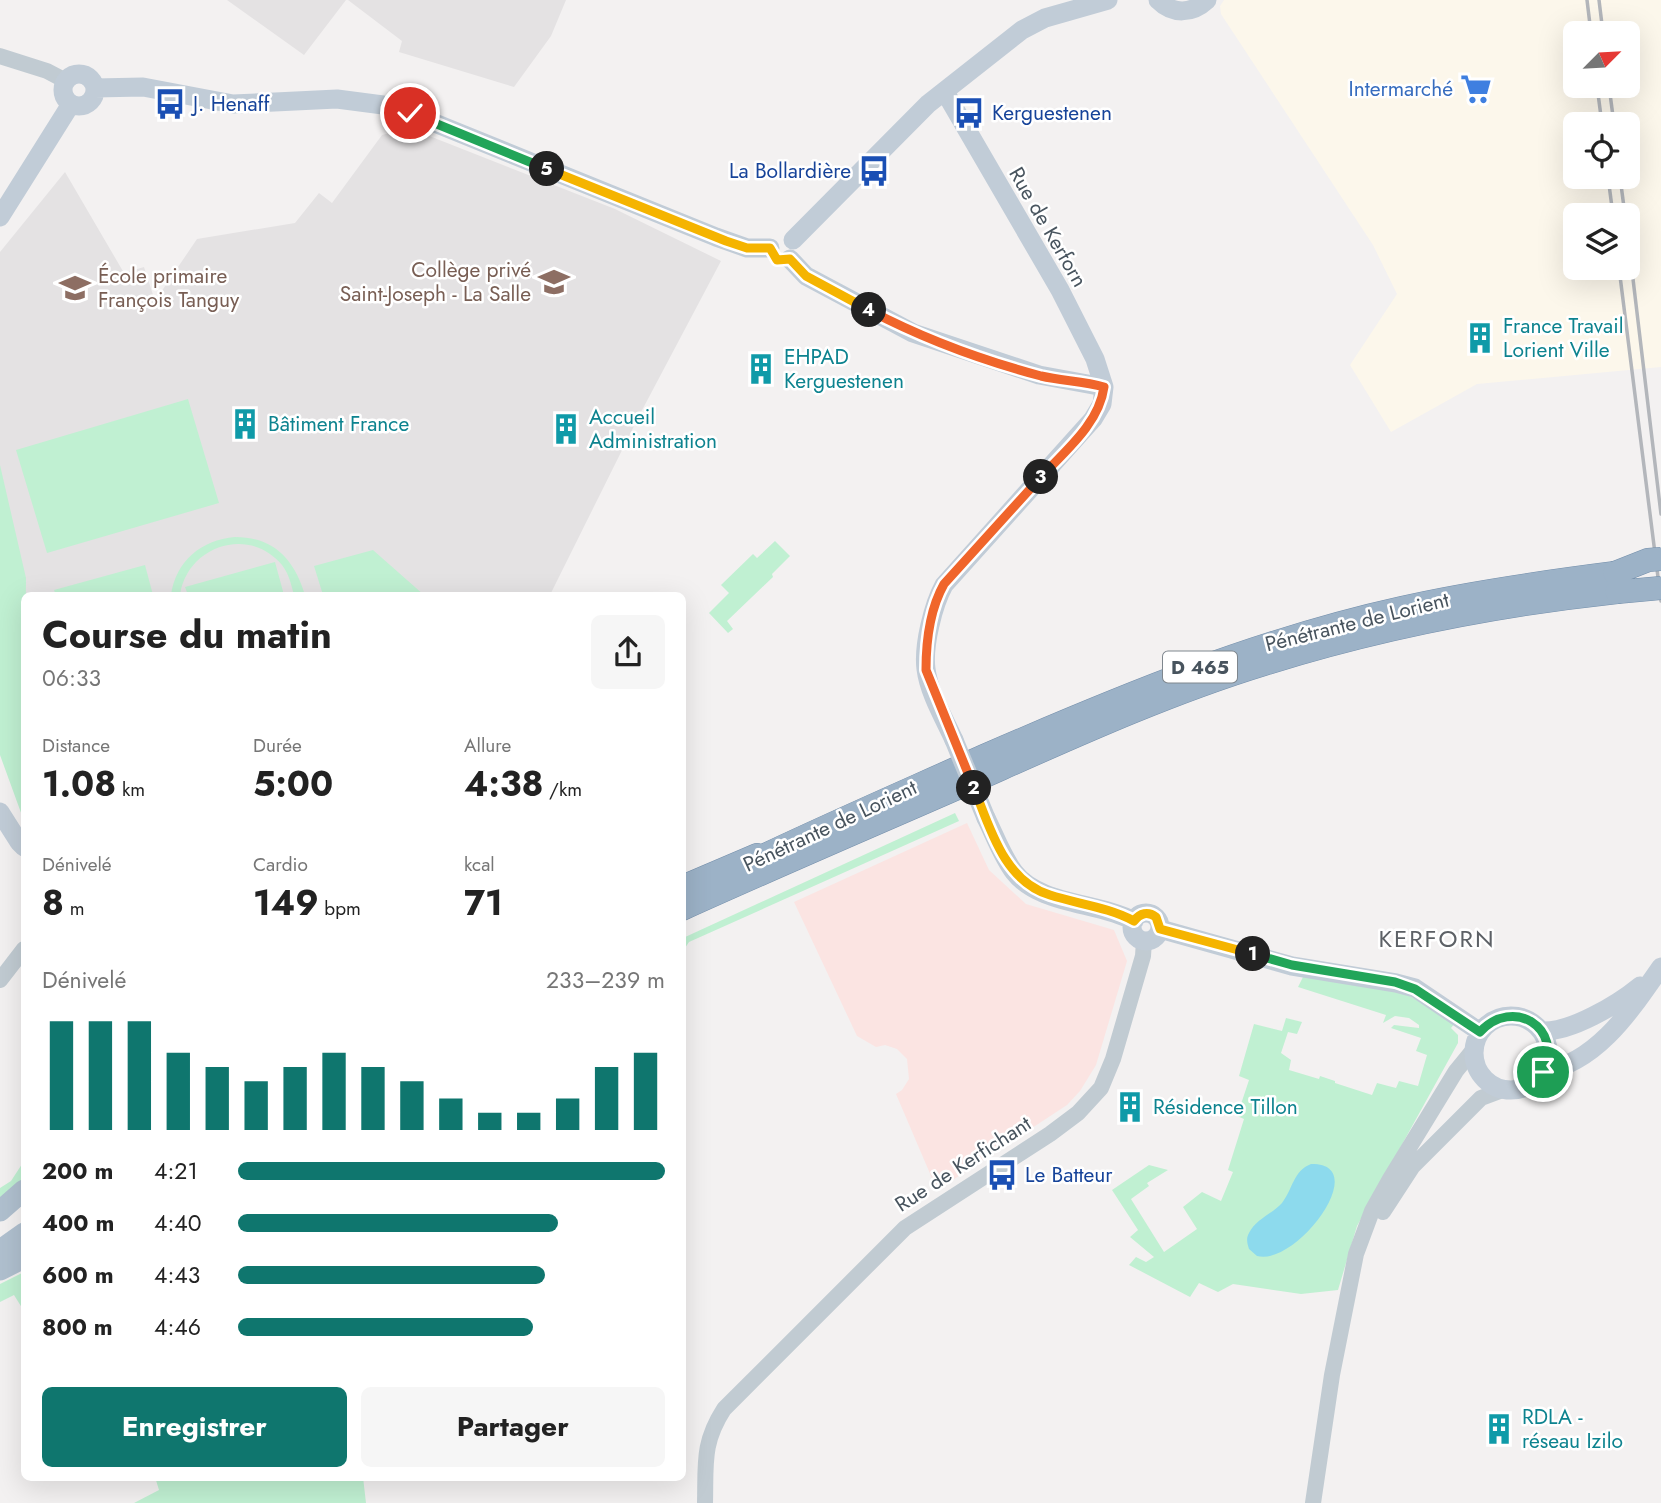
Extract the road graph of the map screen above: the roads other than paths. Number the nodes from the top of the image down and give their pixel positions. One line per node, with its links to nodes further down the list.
1 (1108, 0): 7 (main road)
2 (1158, 0): 3 (main road)
3 (1207, 0)
4 (0, 56): 5 (street)
5 (66, 81): 6 (main road); 8 (main road)
6 (95, 89): 8 (main road); 10 (main road)
7 (945, 92): 10 (main road); 11 (main road, Rue de Kerforn)
8 (71, 104): 9 (main road)
9 (0, 217)
10 (791, 249): 11 (main road)
11 (1104, 387): 22 (main road, bridge)
12 (1661, 559): 14 (highway, bridge)
13 (1661, 570): 14 (highway, Pénétrante de Lorient / D 465)
14 (1616, 582): 15 (highway, Pénétrante de Lorient / D 465, bridge); 17 (highway, Pénétrante de Lorient / D 465); 21 (highway, Pénétrante de Lorient / D 465)
15 (1661, 588)
16 (0, 812): 18 (main road)
17 (808, 834): 19 (highway); 20 (highway, Pénétrante de Lorient / D 465)
18 (21, 844)
19 (686, 885)
20 (686, 892)
21 (686, 907)
22 (1152, 935): 27 (main road); 37 (street, Rue de Kerfichant)
23 (21, 954): 25 (street)
24 (1661, 966): 26 (main road); 28 (main road)
25 (0, 980)
26 (1541, 1031): 27 (main road); 28 (main road)
27 (1477, 1041): 29 (main road); 36 (street)
28 (1543, 1072): 29 (main road)
29 (1504, 1089): 36 (street)
30 (21, 1193): 31 (main road)
31 (0, 1211)
32 (21, 1235): 33 (main road)
33 (0, 1250)
34 (21, 1260): 35 (main road)
35 (0, 1270)
36 (1346, 1301): 38 (street)
37 (705, 1503)
38 (1313, 1503)

